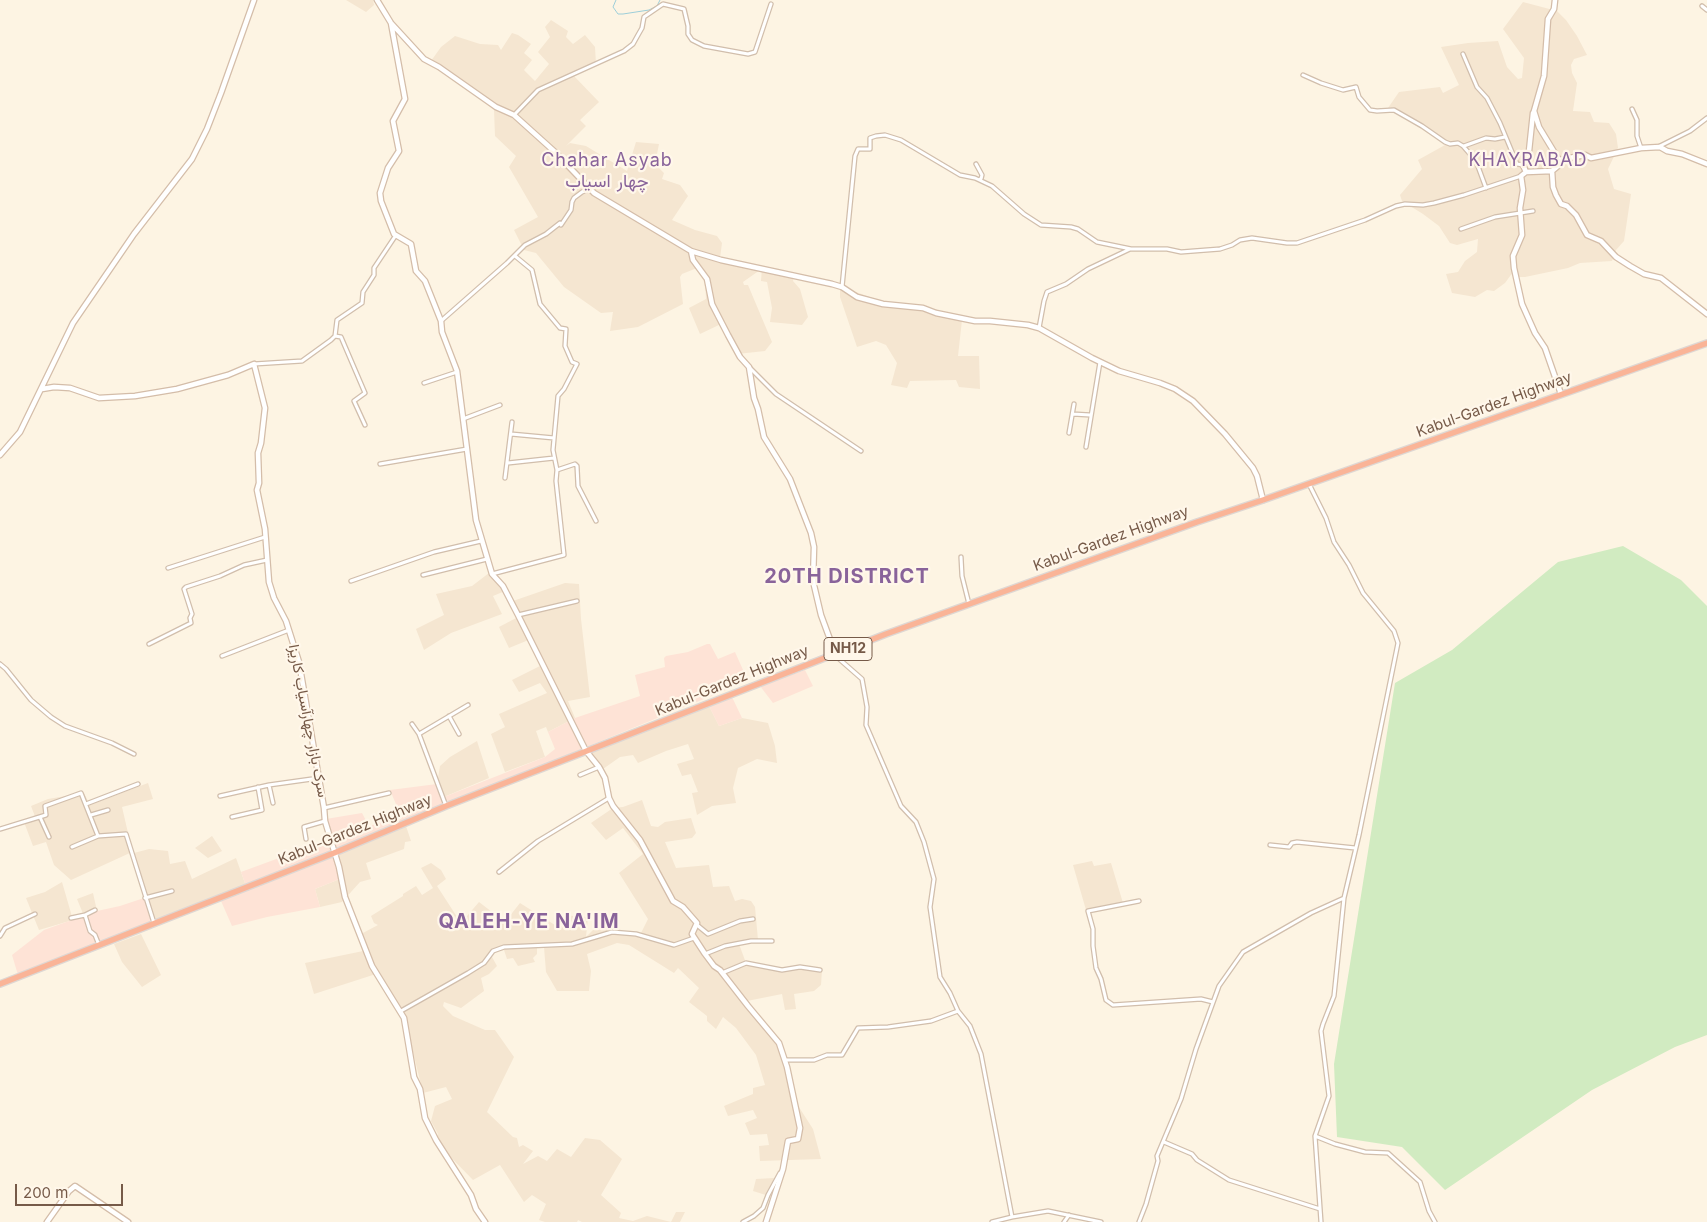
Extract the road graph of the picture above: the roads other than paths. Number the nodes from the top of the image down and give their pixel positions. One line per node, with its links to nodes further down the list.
1 (254, 0): 45 (street)
2 (377, 0): 7 (street)
3 (1555, 0): 11 (street)
4 (771, 4): 12 (street)
5 (1702, 6): 6 (street)
6 (1707, 10)
7 (391, 23): 12 (street); 30 (street)
8 (1463, 54): 14 (street)
9 (1303, 75): 15 (street)
10 (1632, 109): 17 (street)
11 (1534, 111): 18 (street); 21 (street)
12 (514, 115): 26 (street)
13 (1707, 118): 16 (street)
14 (1505, 137): 15 (street); 21 (street)
15 (1463, 146): 25 (street)
16 (1660, 147): 17 (street); 20 (street)
17 (1641, 148): 18 (street)
18 (1559, 160): 22 (street)
19 (976, 164): 24 (street)
20 (1707, 164)
21 (1523, 165): 23 (street)
22 (1552, 172): 23 (street); 35 (street)
23 (1524, 174): 25 (street); 28 (street)
24 (975, 178): 31 (street); 34 (street)
25 (1486, 188): 31 (street)
26 (589, 189): 32 (street); 33 (street)
27 (1533, 211): 28 (street)
28 (1521, 213): 29 (street); 46 (street)
29 (1461, 229)
30 (396, 235): 36 (street); 38 (street)
31 (1131, 249): 37 (street)
32 (691, 252): 34 (street); 42 (street)
33 (515, 256): 36 (street); 56 (street)
34 (842, 287): 37 (street)
35 (1707, 314)
36 (441, 321): 43 (street)
37 (1039, 328): 40 (street)
38 (335, 336): 41 (street); 53 (street)
39 (1707, 343): 46 (highway, Kabul-Gardez Highway / NH12)
40 (1100, 362): 50 (street); 67 (street)
41 (254, 364): 45 (street); 69 (street, سرک بازار چهارآسیاب کاریزا)
42 (749, 368): 59 (street); 83 (street)
43 (457, 371): 44 (street); 51 (street)
44 (424, 383)
45 (42, 389): 60 (street)
46 (1561, 394): 66 (highway, Kabul-Gardez Highway / NH12)
47 (1074, 404): 49 (street)
48 (500, 405): 51 (street)
49 (1073, 414): 50 (street); 55 (street)
50 (1090, 415): 57 (street)
51 (463, 419): 58 (street)
52 (512, 422): 54 (street)
53 (365, 424)
54 (511, 434): 56 (street); 62 (street)
55 (1069, 434)
56 (554, 438): 61 (street)
57 (1086, 447)
58 (467, 449): 63 (street); 70 (street)
59 (861, 451)
60 (0, 455)
61 (554, 458): 62 (street); 64 (street)
62 (507, 463): 65 (street)
63 (380, 464)
64 (557, 470): 68 (street); 75 (street)
65 (505, 478)
66 (1308, 484): 67 (highway, Kabul-Gardez Highway / NH12); 117 (street)
67 (1263, 500): 79 (highway, Kabul-Gardez Highway / NH12)
68 (596, 521)
69 (265, 537): 73 (street, سرک بازار چهارآسیاب کاریزا); 74 (street)
70 (482, 541): 72 (street); 77 (street)
71 (961, 557): 79 (street)
72 (487, 559): 75 (street); 76 (street)
73 (267, 560): 81 (street, سرک بازار چهارآسیاب کاریزا); 82 (street)
74 (168, 568)
75 (492, 574): 80 (street)
76 (424, 575)
77 (351, 581)
78 (577, 602): 80 (street)
79 (969, 604): 83 (highway, Kabul-Gardez Highway / NH12)
80 (518, 614): 91 (street)
81 (289, 630): 84 (street); 95 (street, سرک بازار چهارآسیاب کاریزا)
82 (150, 644)
83 (835, 653): 91 (highway, Kabul-Gardez Highway / NH12); 141 (street)
84 (222, 656)
85 (0, 664): 92 (street)
86 (468, 705): 87 (street)
87 (449, 716): 89 (street); 90 (street)
88 (412, 724): 89 (street)
89 (419, 734): 104 (street)
90 (459, 734)
91 (586, 752): 93 (street); 104 (highway, Kabul-Gardez Highway / NH12)
92 (134, 754)
93 (600, 767): 94 (street); 101 (street)
94 (580, 775)
95 (319, 778): 97 (street); 105 (street, سرک بازار چهارآسیاب کاریزا)
96 (138, 784): 103 (street)
97 (269, 785): 98 (street); 102 (street)
98 (258, 787): 100 (street); 109 (street)
99 (389, 793): 105 (street)
100 (220, 796)
101 (609, 798): 119 (street); 130 (street)
102 (273, 803)
103 (86, 804): 107 (street); 108 (street)
104 (446, 806): 118 (highway, Kabul-Gardez Highway / NH12)
105 (324, 808): 110 (street, سرک بازار چهارآسیاب کاریزا)
106 (108, 810): 107 (street)
107 (91, 815): 112 (street)
108 (40, 817): 111 (street); 113 (street)
109 (232, 817)
110 (325, 821): 114 (street); 118 (street, سرک بازار چهارآسیاب کاریزا)
111 (0, 829)
112 (98, 836): 116 (street); 121 (street)
113 (49, 837)
114 (306, 839)
115 (1270, 845): 117 (street)
116 (72, 847)
117 (1355, 848): 122 (street)
118 (334, 853): 129 (highway, Kabul-Gardez Highway / NH12); 140 (street, سرک بازار چهارآسیاب کاریزا)
119 (499, 872)
120 (172, 891): 121 (street)
121 (145, 898): 129 (street)
122 (1344, 898): 139 (street); 143 (street)
123 (1139, 901): 139 (street)
124 (95, 910): 126 (street)
125 (35, 914): 131 (street)
126 (85, 915): 127 (street); 134 (street)
127 (71, 918)
128 (753, 919): 130 (street)
129 (154, 924): 134 (highway, Kabul-Gardez Highway / NH12)
130 (697, 925): 132 (street)
131 (0, 936)
132 (694, 938): 135 (street); 140 (street)
133 (772, 941): 135 (street)
134 (99, 946): 138 (highway, Kabul-Gardez Highway / NH12)
135 (705, 954): 137 (street)
136 (820, 970): 137 (street)
137 (722, 973): 142 (street)
138 (0, 984)
139 (1213, 1002): 144 (street)
140 (401, 1011): 151 (street, سرک بازار چهارآسیاب کاریزا)
141 (958, 1011): 142 (street); 148 (street)
142 (785, 1060): 145 (street)
143 (1316, 1136): 146 (street); 160 (street)
144 (1164, 1142): 146 (street); 158 (street)
145 (783, 1168): 152 (street); 153 (street)
146 (1320, 1209): 159 (street)
147 (1069, 1215): 148 (street); 156 (street); 157 (street)
148 (1010, 1217): 154 (street); 155 (street)
149 (47, 1222): 150 (street)
150 (128, 1222)
151 (485, 1222)
152 (743, 1222)
153 (766, 1222)
154 (992, 1222)
155 (1014, 1222)
156 (1064, 1222)
157 (1101, 1222)
158 (1139, 1222)
159 (1321, 1222)
160 (1435, 1222)

